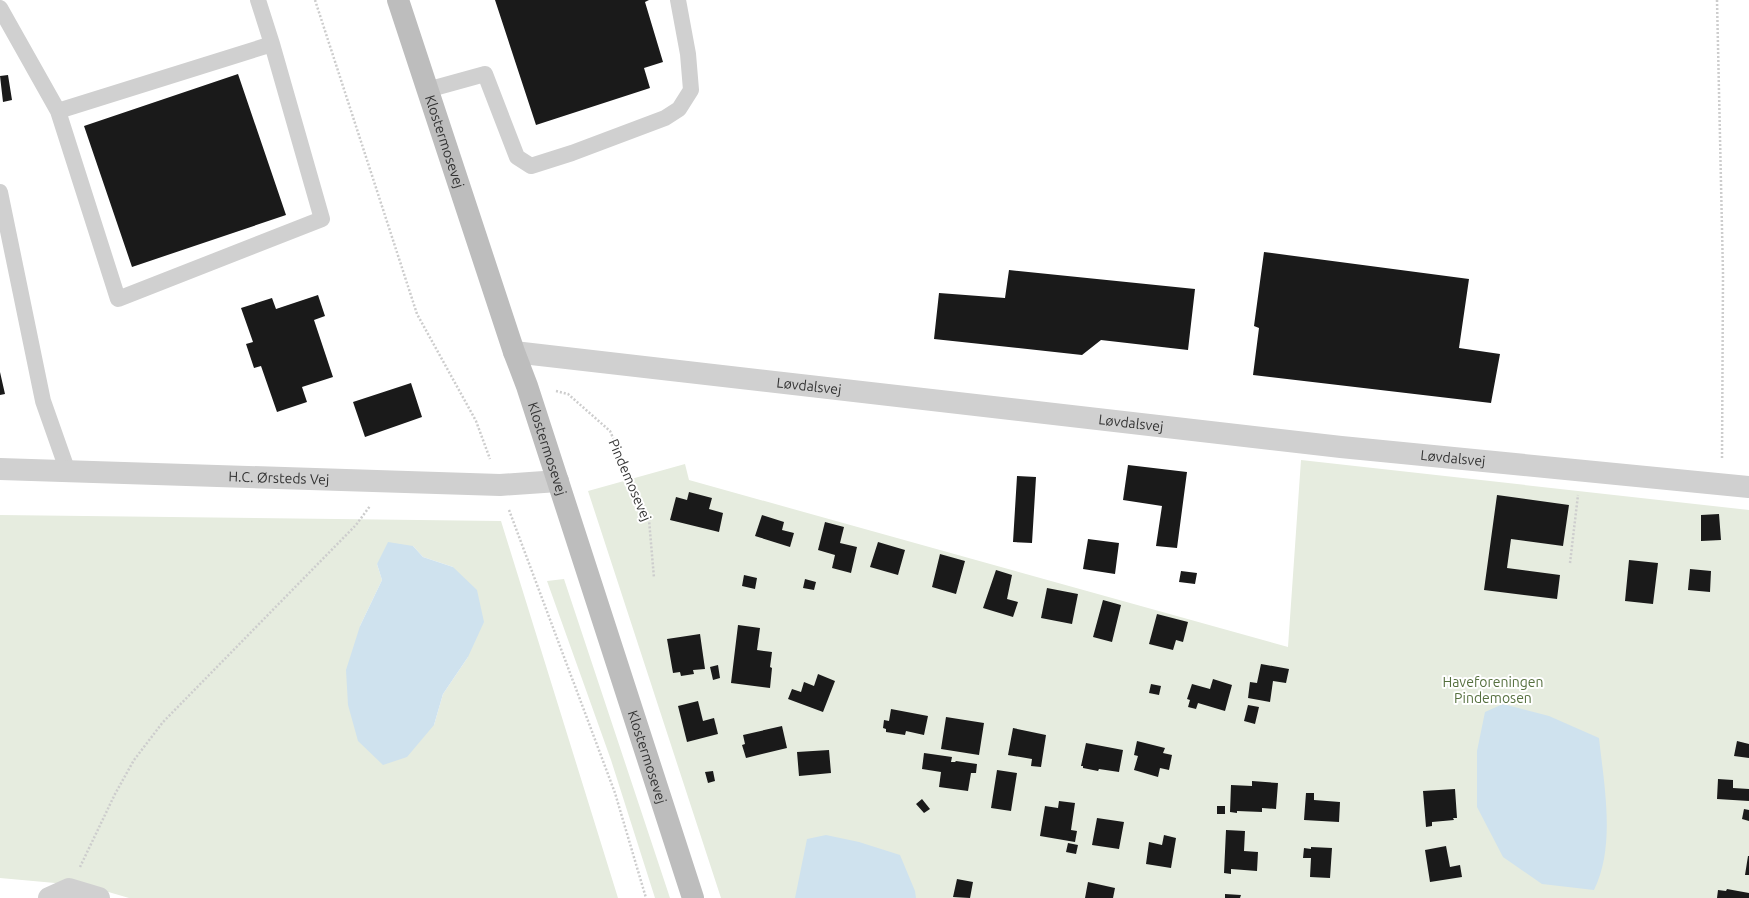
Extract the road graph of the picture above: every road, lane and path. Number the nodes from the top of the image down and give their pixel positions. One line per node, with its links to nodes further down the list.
1 (258, 0): 7 (lane)
2 (315, 0): 19 (path)
3 (398, 0): 8 (main road, Klostermosevej)
4 (678, 0): 8 (lane)
5 (1717, 0): 18 (path)
6 (2, 16): 9 (lane)
7 (272, 44): 9 (lane); 9 (lane)
8 (427, 90): 11 (main road, Klostermosevej)
9 (58, 111)
10 (0, 192): 15 (lane)
11 (514, 352): 12 (main road, Klostermosevej); 14 (street, Løvdalsvej)
12 (527, 386): 16 (main road, Klostermosevej); 22 (path, Pindemosevej)
13 (0, 469): 15 (street, H.C. Ørsteds Vej)
14 (1580, 470): 18 (street, Løvdalsvej); 21 (path)
15 (68, 472): 17 (street, H.C. Ørsteds Vej)
16 (558, 481): 19 (street, H.C. Ørsteds Vej); 27 (main road, Klostermosevej)
17 (390, 482): 19 (street, H.C. Ørsteds Vej); 23 (path)
18 (1722, 484): 20 (street, Løvdalsvej)
19 (500, 486): 26 (path)
20 (1749, 487)
21 (1570, 563)
22 (654, 578)
23 (69, 889): 24 (street); 25 (street)
24 (49, 898)
25 (100, 898)
26 (646, 898)
27 (693, 898)

